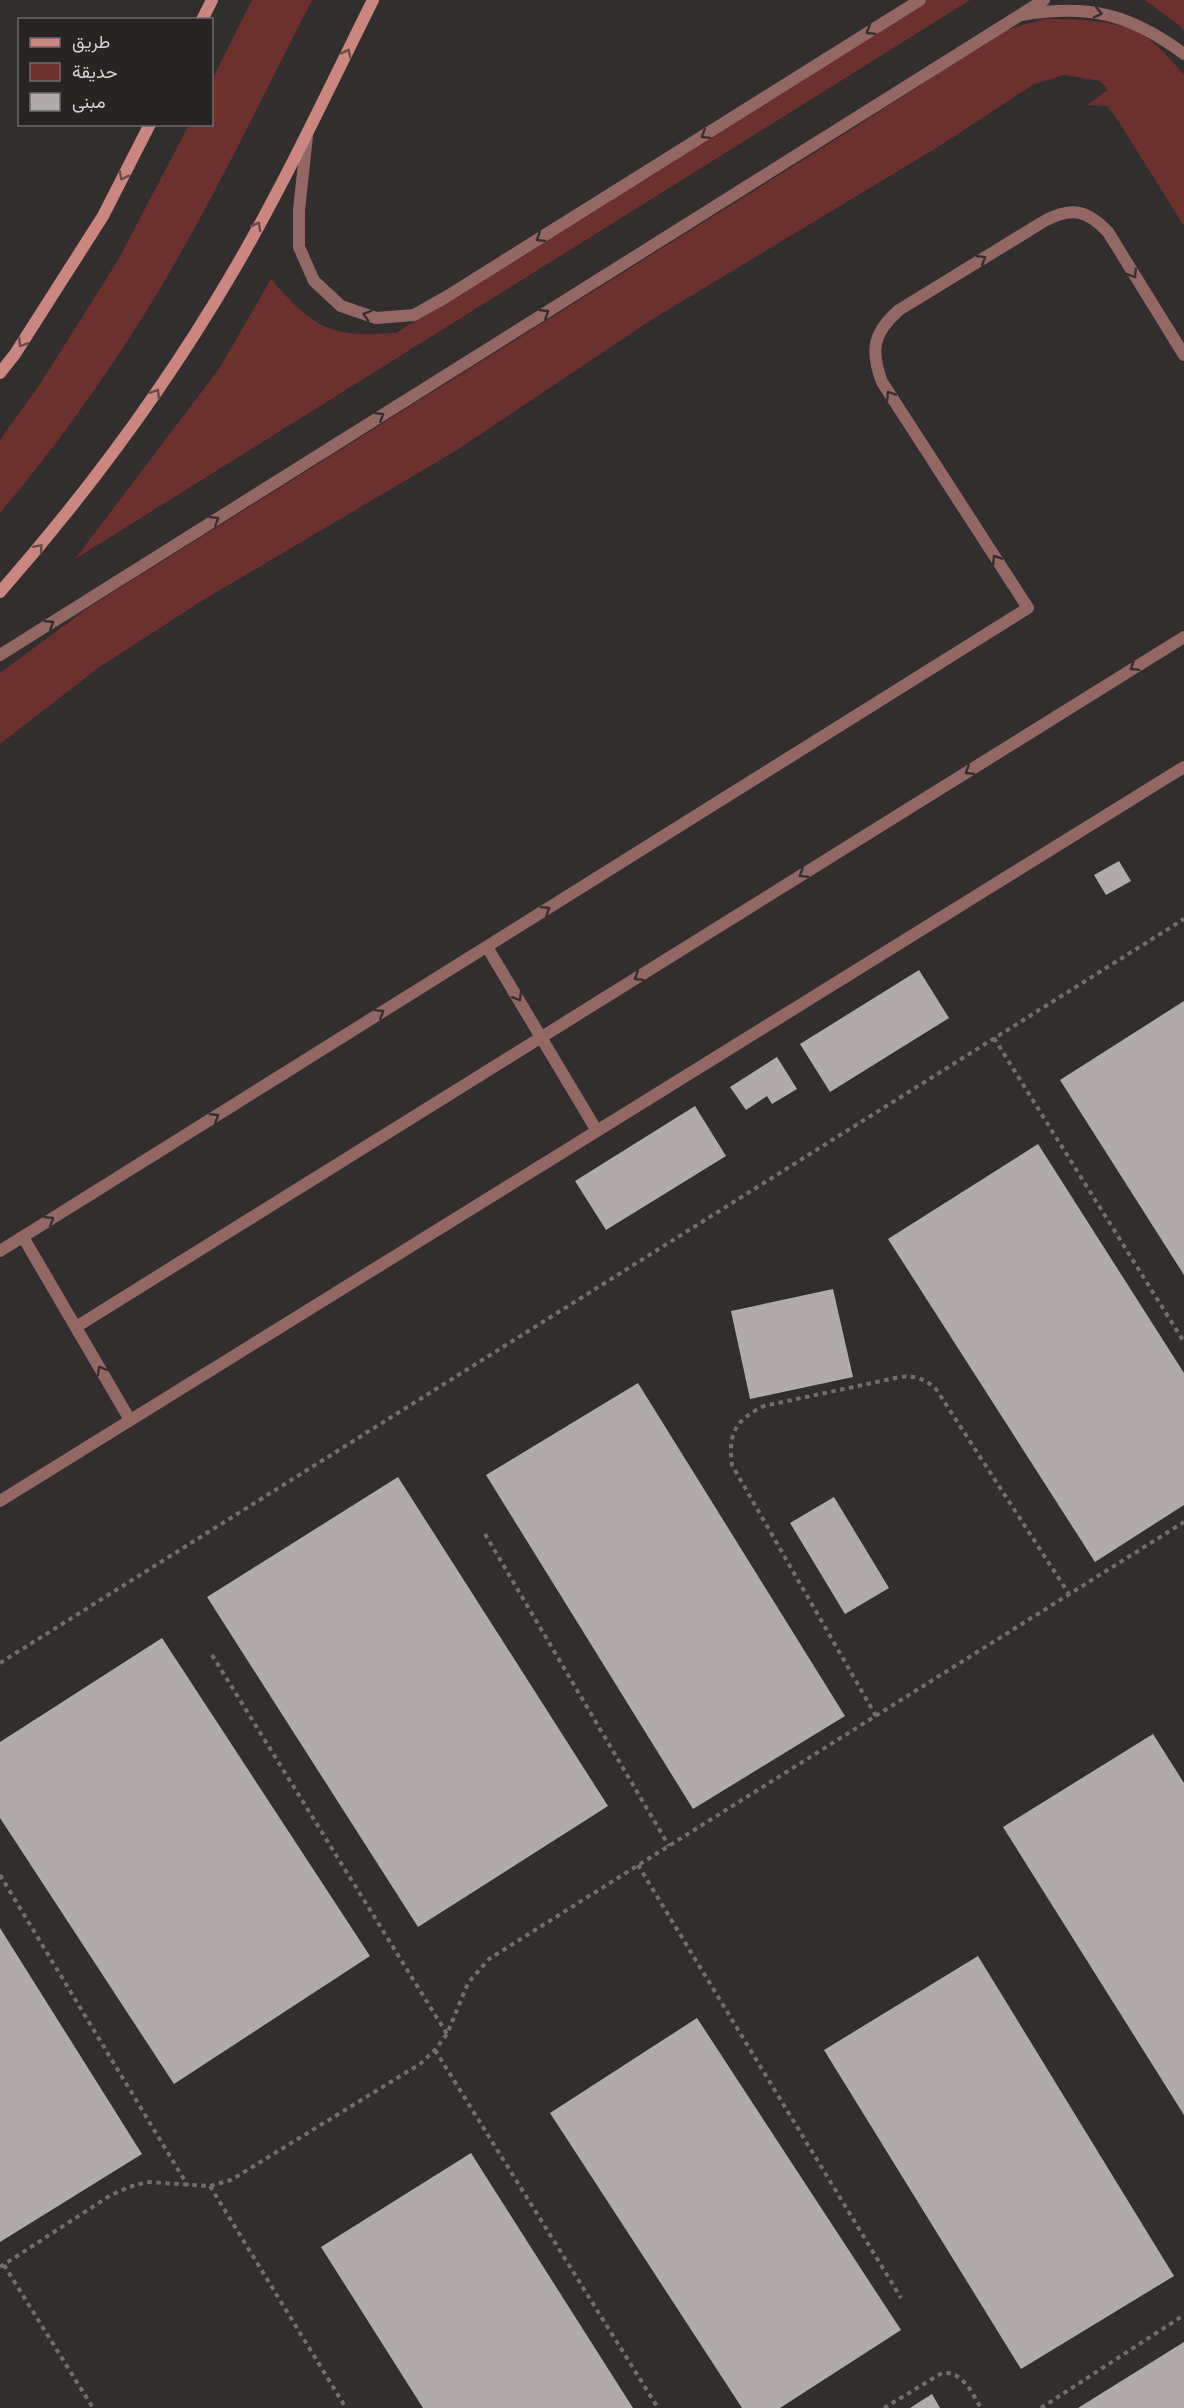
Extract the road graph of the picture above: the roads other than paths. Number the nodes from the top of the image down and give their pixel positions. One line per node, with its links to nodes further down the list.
1 (212, 0): 6 (main road)
2 (373, 0): 9 (main road, one-way to 2)
3 (920, 0): 9 (street, one-way to 9)
4 (1044, 0): 5 (street)
5 (1020, 15): 7 (street, one-way to 7); 14 (street, one-way to 5)
6 (203, 18)
7 (1184, 54)
8 (149, 126): 11 (main road, one-way to 11)
9 (307, 132): 12 (main road, one-way to 9)
10 (1184, 355): 16 (street, one-way to 10)
11 (0, 373)
12 (0, 592)
13 (1184, 637): 17 (street, one-way to 17)
14 (0, 655)
15 (1184, 767): 18 (street)
16 (488, 946): 17 (street, one-way to 17); 19 (street, one-way to 16)
17 (542, 1037): 18 (street); 21 (street)
18 (597, 1131): 22 (street)
19 (23, 1237): 20 (street); 21 (street)
20 (0, 1251)
21 (76, 1327): 22 (street, one-way to 21)
22 (130, 1420): 23 (street)
23 (0, 1501)

